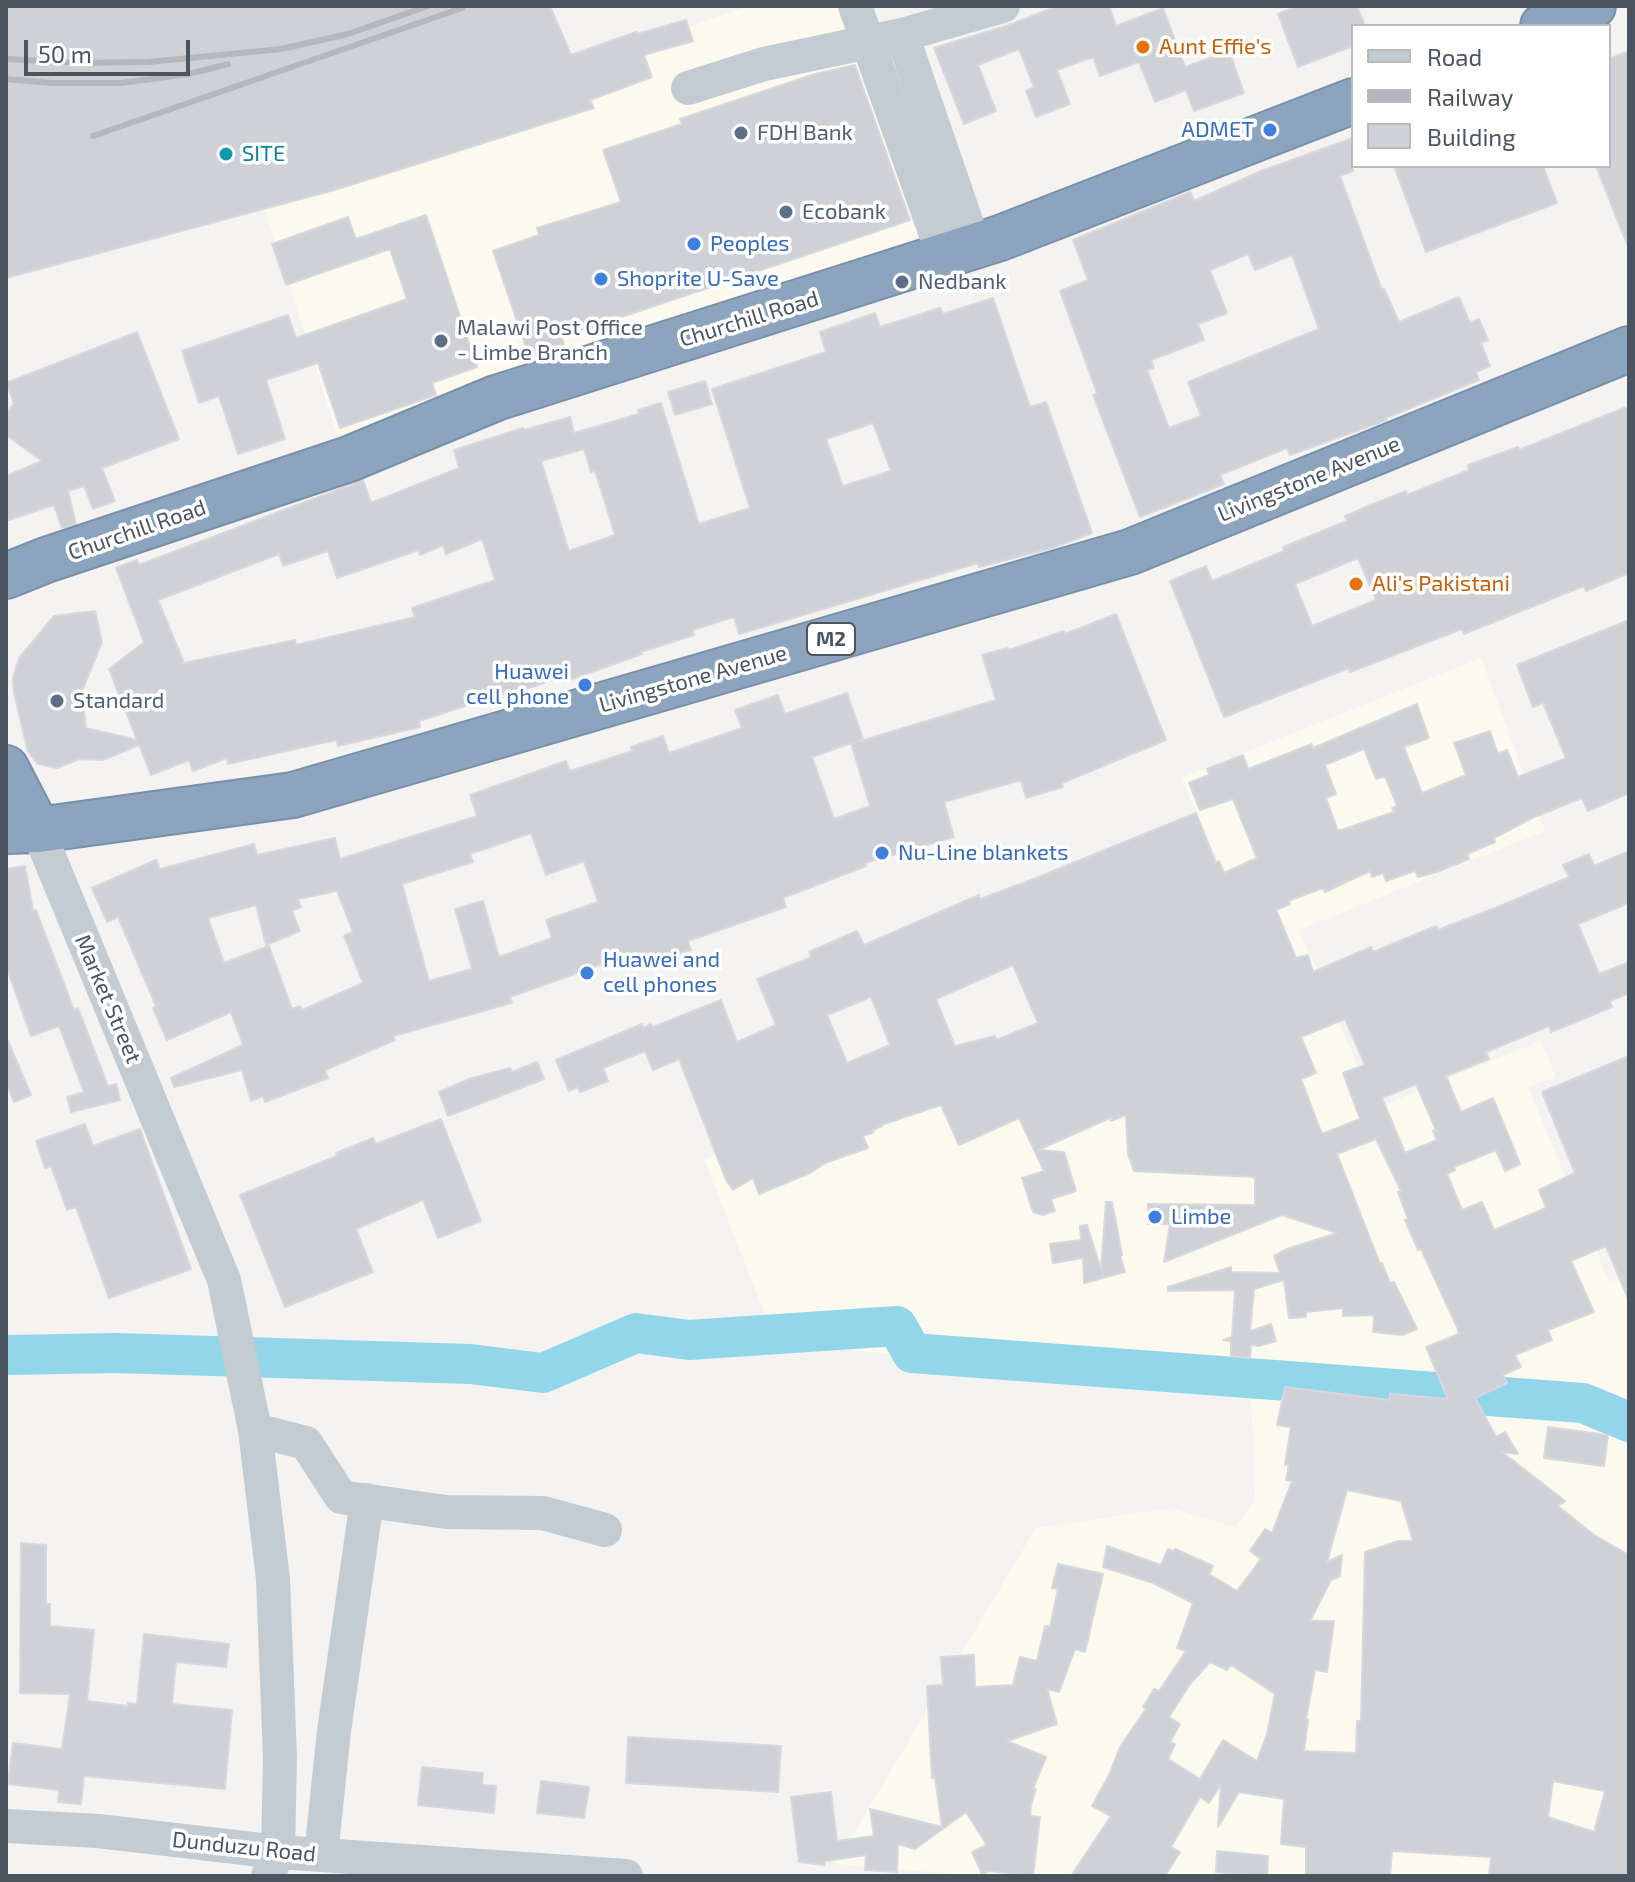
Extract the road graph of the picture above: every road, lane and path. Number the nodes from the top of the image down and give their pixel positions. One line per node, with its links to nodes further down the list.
1 (855, 6): 6 (street)
2 (1003, 6): 4 (street)
3 (1593, 6): 5 (highway)
4 (912, 24): 6 (street); 9 (street)
5 (1548, 24)
6 (867, 43): 7 (street); 10 (street)
7 (688, 88)
8 (1351, 102): 11 (highway, Churchill Road)
9 (935, 130): 10 (street); 11 (street)
10 (902, 141): 11 (street)
11 (960, 252): 13 (highway, Churchill Road)
12 (1629, 349): 15 (highway, Livingstone Avenue / M2)
13 (6, 576)
14 (6, 768): 15 (highway)
15 (22, 830): 16 (street, Market Street)
16 (255, 1430): 17 (street); 21 (street, Market Street)
17 (367, 1500): 18 (street); 20 (street)
18 (605, 1530)
19 (6, 1826): 21 (street, Dunduzu Road)
20 (321, 1855): 21 (street, Dunduzu Road); 22 (street, Dunduzu Road)
21 (273, 1864)
22 (626, 1876)

